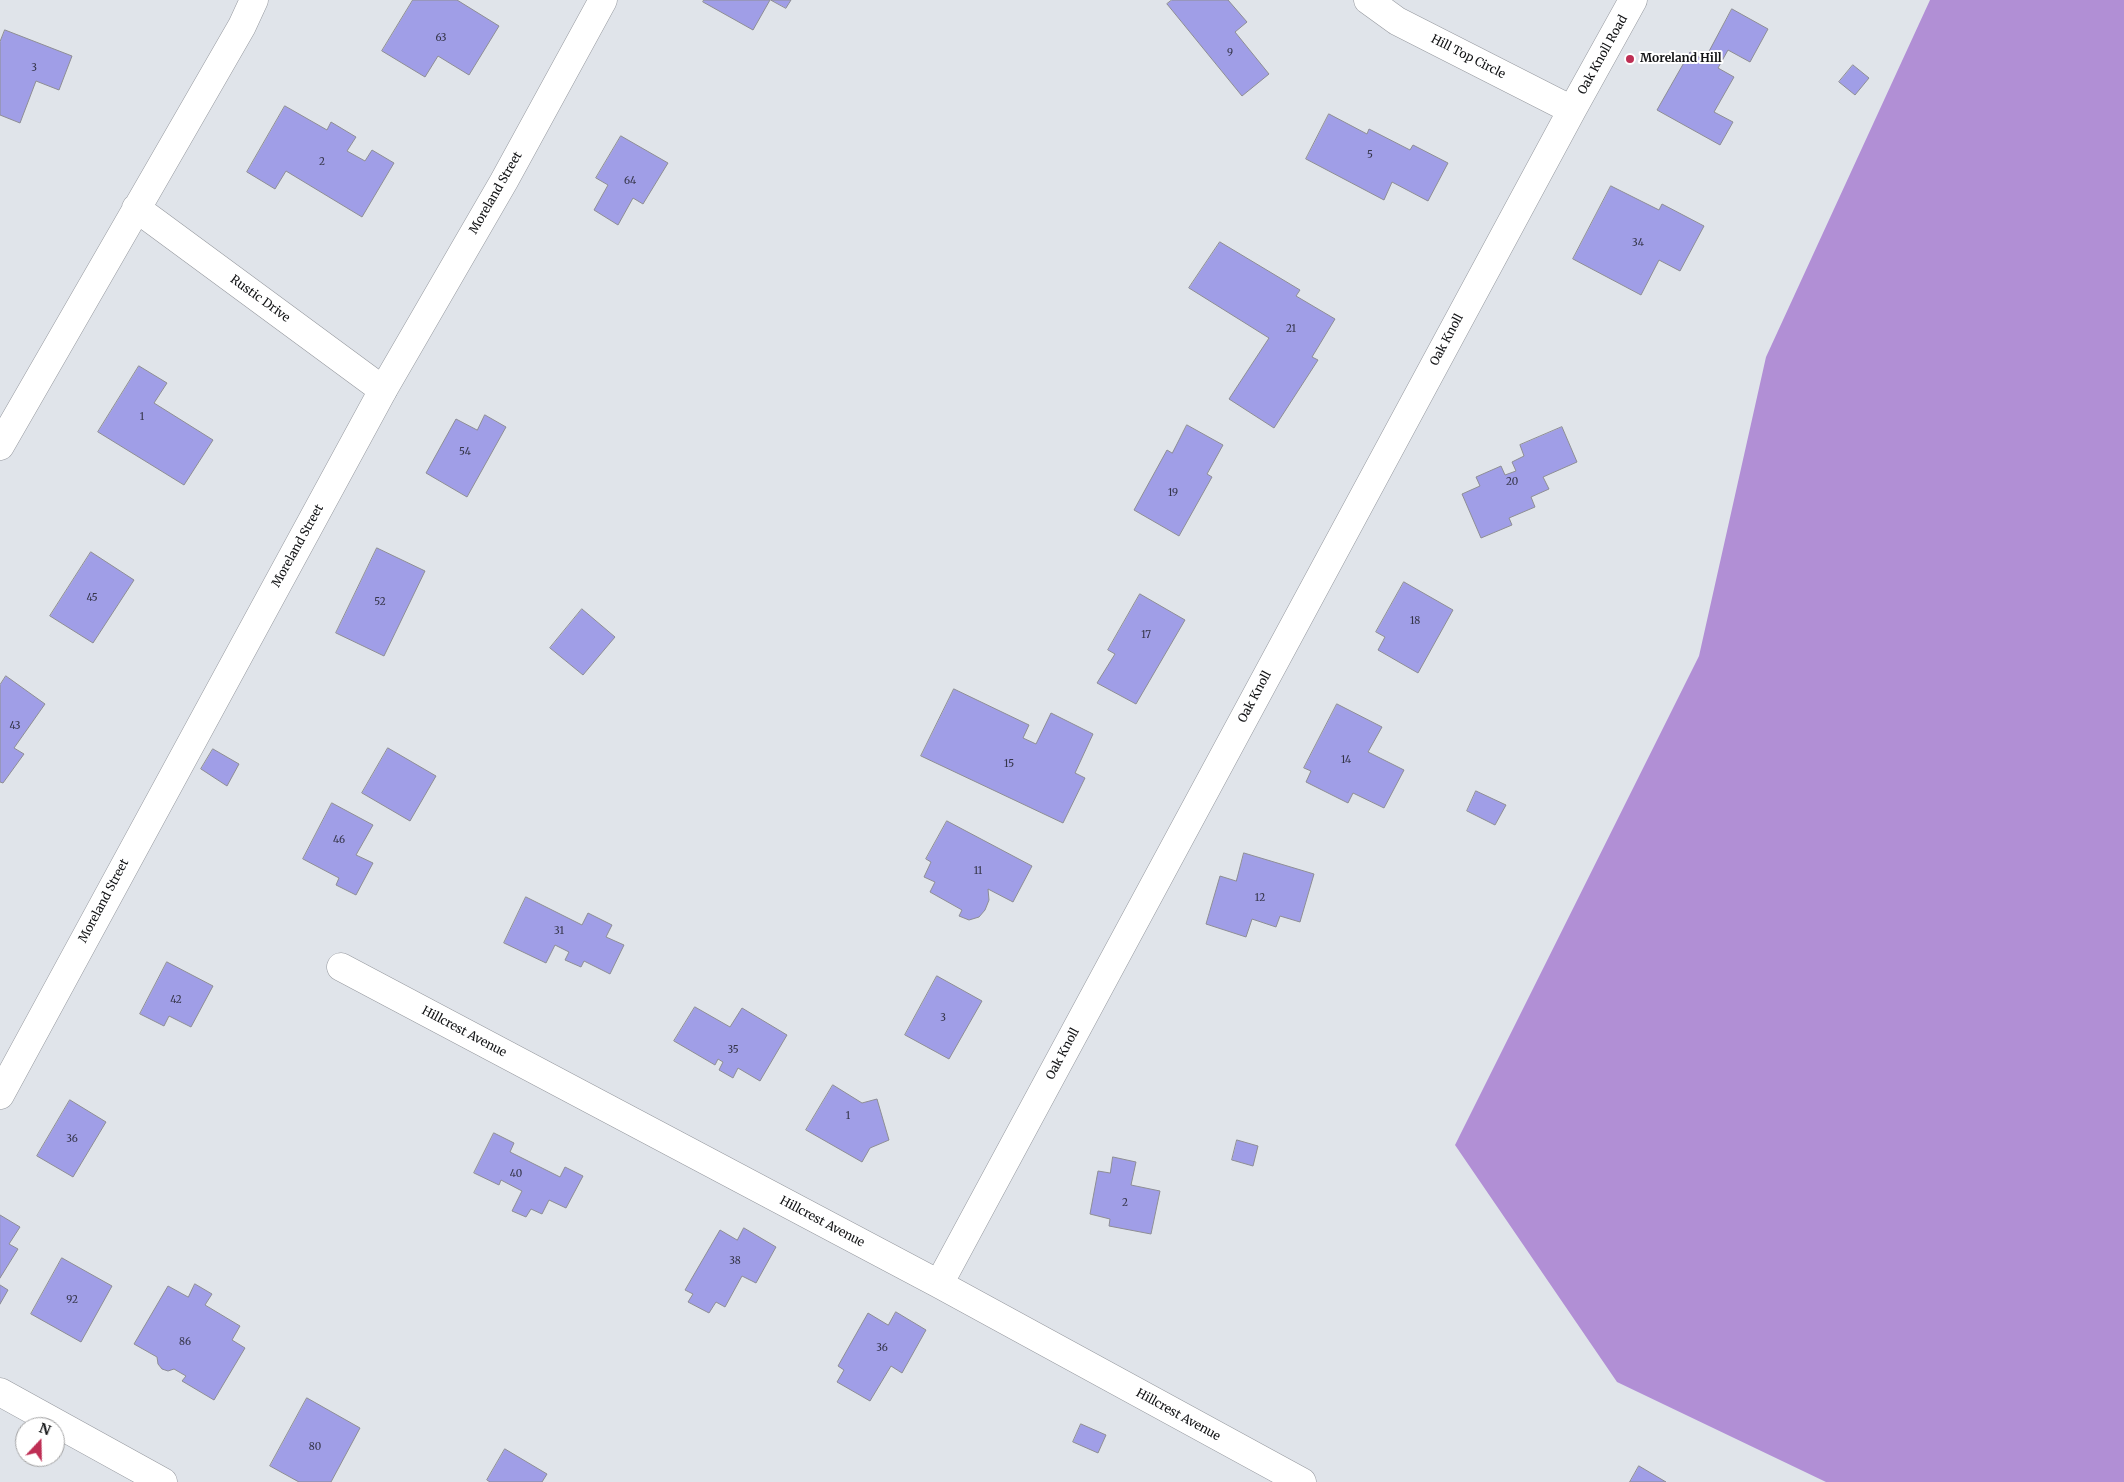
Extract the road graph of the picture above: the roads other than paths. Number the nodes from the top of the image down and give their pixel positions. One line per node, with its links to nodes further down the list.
1 (254, 0): 6 (street)
2 (603, 0): 7 (street, Moreland Street)
3 (1368, 0): 5 (street, Hill Top Circle)
4 (1633, 0): 5 (street, Oak Knoll Road)
5 (1572, 110): 11 (street, Oak Knoll)
6 (136, 208): 7 (street, Rustic Drive); 8 (street)
7 (383, 390): 10 (street, Moreland Street)
8 (0, 446)
9 (341, 967): 11 (street, Hillcrest Avenue)
10 (0, 1095)
11 (939, 1284): 14 (street, Hillcrest Avenue)
12 (0, 1392): 13 (street)
13 (164, 1482)
14 (1302, 1482)

